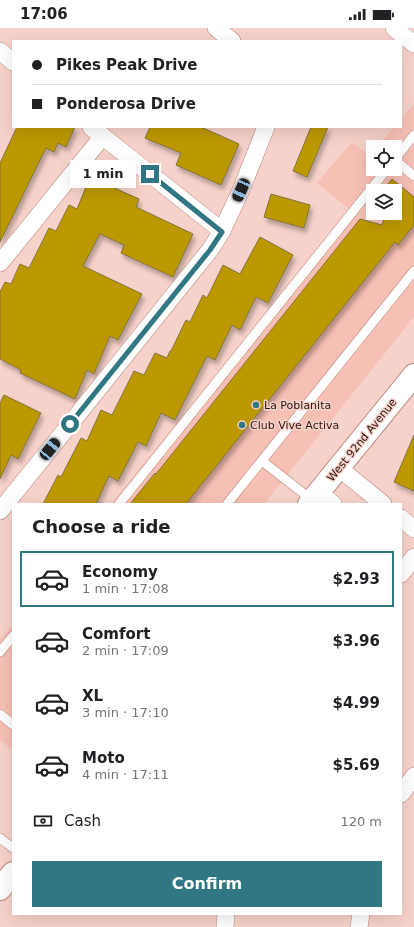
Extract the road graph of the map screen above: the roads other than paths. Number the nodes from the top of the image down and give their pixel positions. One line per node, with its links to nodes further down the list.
1 (216, 28): 3 (street)
2 (394, 28): 4 (street)
3 (231, 40)
4 (414, 44)
5 (0, 51): 6 (street)
6 (12, 61)
7 (266, 128): 15 (street)
8 (97, 132): 15 (street); 16 (street)
9 (414, 135): 10 (lane)
10 (411, 145): 11 (lane)
11 (402, 153)
12 (402, 166): 14 (lane)
13 (381, 176): 22 (lane)
14 (414, 176)
15 (222, 232): 25 (street)
16 (0, 263)
17 (414, 271): 19 (lane)
18 (414, 375): 20 (main road, West 92nd Avenue)
19 (262, 461): 21 (lane); 23 (lane)
20 (339, 468): 21 (main road, West 92nd Avenue); 24 (street)
21 (318, 500)
22 (120, 503)
23 (228, 503)
24 (382, 503)
25 (0, 511)
26 (402, 519): 27 (street)
27 (414, 529)
28 (12, 637): 29 (lane)
29 (0, 652)
30 (0, 714): 31 (lane)
31 (12, 724)
32 (414, 776): 33 (street)
33 (402, 793)
34 (0, 838): 35 (lane)
35 (12, 847)
36 (12, 874): 37 (main road)
37 (0, 889)
38 (226, 915): 40 (street)
39 (361, 915): 41 (street)
40 (225, 927)
41 (359, 927)

